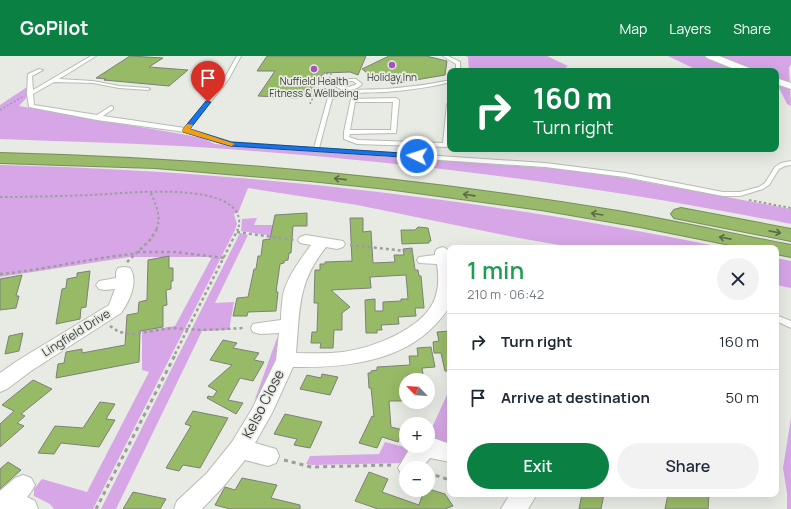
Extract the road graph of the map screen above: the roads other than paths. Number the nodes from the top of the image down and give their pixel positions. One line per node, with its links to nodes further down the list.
1 (94, 56): 8 (lane)
2 (239, 56): 20 (lane)
3 (445, 56): 5 (lane)
4 (710, 56): 6 (street)
5 (458, 68)
6 (740, 68)
7 (41, 70): 15 (lane)
8 (53, 80): 13 (lane); 15 (lane)
9 (447, 81): 14 (lane)
10 (779, 82): 12 (street)
11 (336, 84): 14 (lane); 14 (lane); 16 (lane)
12 (791, 86)
13 (148, 89)
14 (353, 90): 16 (lane); 17 (lane)
15 (30, 94): 19 (lane)
16 (330, 98): 24 (lane)
17 (353, 100): 21 (lane); 21 (lane)
18 (111, 108): 19 (lane)
19 (97, 118): 20 (lane)
20 (186, 130): 24 (lane)
21 (347, 132): 22 (lane)
22 (447, 135)
23 (0, 147): 27 (highway, one-way to 27)
24 (316, 150): 26 (lane)
25 (0, 158): 29 (highway, one-way to 25)
26 (791, 163)
27 (791, 235)
28 (322, 242): 37 (street, Kelso Close)
29 (760, 245)
30 (779, 249): 31 (highway, one-way to 30)
31 (791, 251)
32 (425, 260): 34 (street, Kelso Close)
33 (105, 285): 40 (street, Lingfield Drive)
34 (443, 315): 39 (street, Kelso Close)
35 (779, 319): 36 (lane)
36 (791, 325)
37 (289, 326): 38 (street); 39 (street, Kelso Close)
38 (260, 328)
39 (286, 360): 41 (street, Kelso Close)
40 (2, 381)
41 (240, 449): 43 (street, Kelso Close); 46 (street, Kelso Close)
42 (447, 452): 44 (street)
43 (268, 456)
44 (413, 461)
45 (523, 497): 47 (street)
46 (186, 509)
47 (513, 509)

